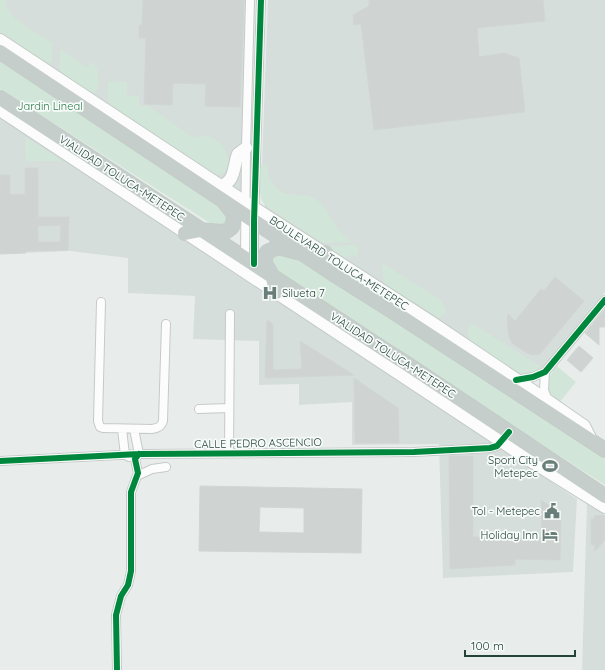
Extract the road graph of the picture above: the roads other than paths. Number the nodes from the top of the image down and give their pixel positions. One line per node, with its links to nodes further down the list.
1 (250, 0): 9 (street)
2 (261, 0): 13 (street)
3 (0, 40): 6 (main road, BOULEVARD TOLUCA-METEPEC)
4 (0, 52): 8 (highway)
5 (0, 98): 12 (highway, VIALIDAD TOLUCA-METEPEC)
6 (102, 107): 8 (highway); 10 (main road, BOULEVARD TOLUCA-METEPEC)
7 (0, 110): 12 (main road)
8 (108, 123): 11 (highway)
9 (246, 148): 10 (main road); 13 (street)
10 (220, 186): 13 (main road, BOULEVARD TOLUCA-METEPEC)
11 (224, 201): 13 (highway); 15 (highway)
12 (148, 202): 14 (highway, VIALIDAD TOLUCA-METEPEC)
13 (249, 211): 17 (highway); 18 (main road, BOULEVARD TOLUCA-METEPEC); 19 (street)
14 (185, 229): 15 (highway, VIALIDAD TOLUCA-METEPEC); 22 (main road)
15 (200, 230): 19 (highway, VIALIDAD TOLUCA-METEPEC)
16 (285, 248): 17 (highway); 20 (highway); 21 (highway)
17 (302, 253): 18 (highway); 20 (highway)
18 (325, 254): 23 (main road, BOULEVARD TOLUCA-METEPEC)
19 (249, 261): 21 (highway, VIALIDAD TOLUCA-METEPEC)
20 (335, 276): 26 (highway)
21 (273, 277): 22 (highway, VIALIDAD TOLUCA-METEPEC)
22 (281, 290): 36 (highway, VIALIDAD TOLUCA-METEPEC)
23 (386, 293): 26 (highway); 30 (main road, BOULEVARD TOLUCA-METEPEC)
24 (605, 300): 29 (street)
25 (101, 302): 34 (street)
26 (389, 309): 37 (highway)
27 (230, 314): 32 (street)
28 (166, 324): 35 (street)
29 (544, 372): 30 (street); 31 (street)
30 (516, 380): 31 (main road, BOULEVARD TOLUCA-METEPEC)
31 (548, 401): 37 (main road, BOULEVARD TOLUCA-METEPEC)
32 (229, 408): 33 (street); 39 (street)
33 (199, 409)
34 (122, 429): 35 (street); 40 (street)
35 (134, 429): 41 (street)
36 (506, 437): 39 (street, CALLE PEDRO ASCENCIO); 45 (highway, VIALIDAD TOLUCA-METEPEC)
37 (596, 440): 38 (highway)
38 (605, 450)
39 (229, 453): 41 (street, CALLE PEDRO ASCENCIO)
40 (125, 455): 41 (street, CALLE PEDRO ASCENCIO); 42 (street, CALLE PEDRO ASCENCIO)
41 (137, 457): 44 (street)
42 (0, 461)
43 (166, 467): 44 (street)
44 (137, 476): 46 (street)
45 (599, 498)
46 (117, 670)

